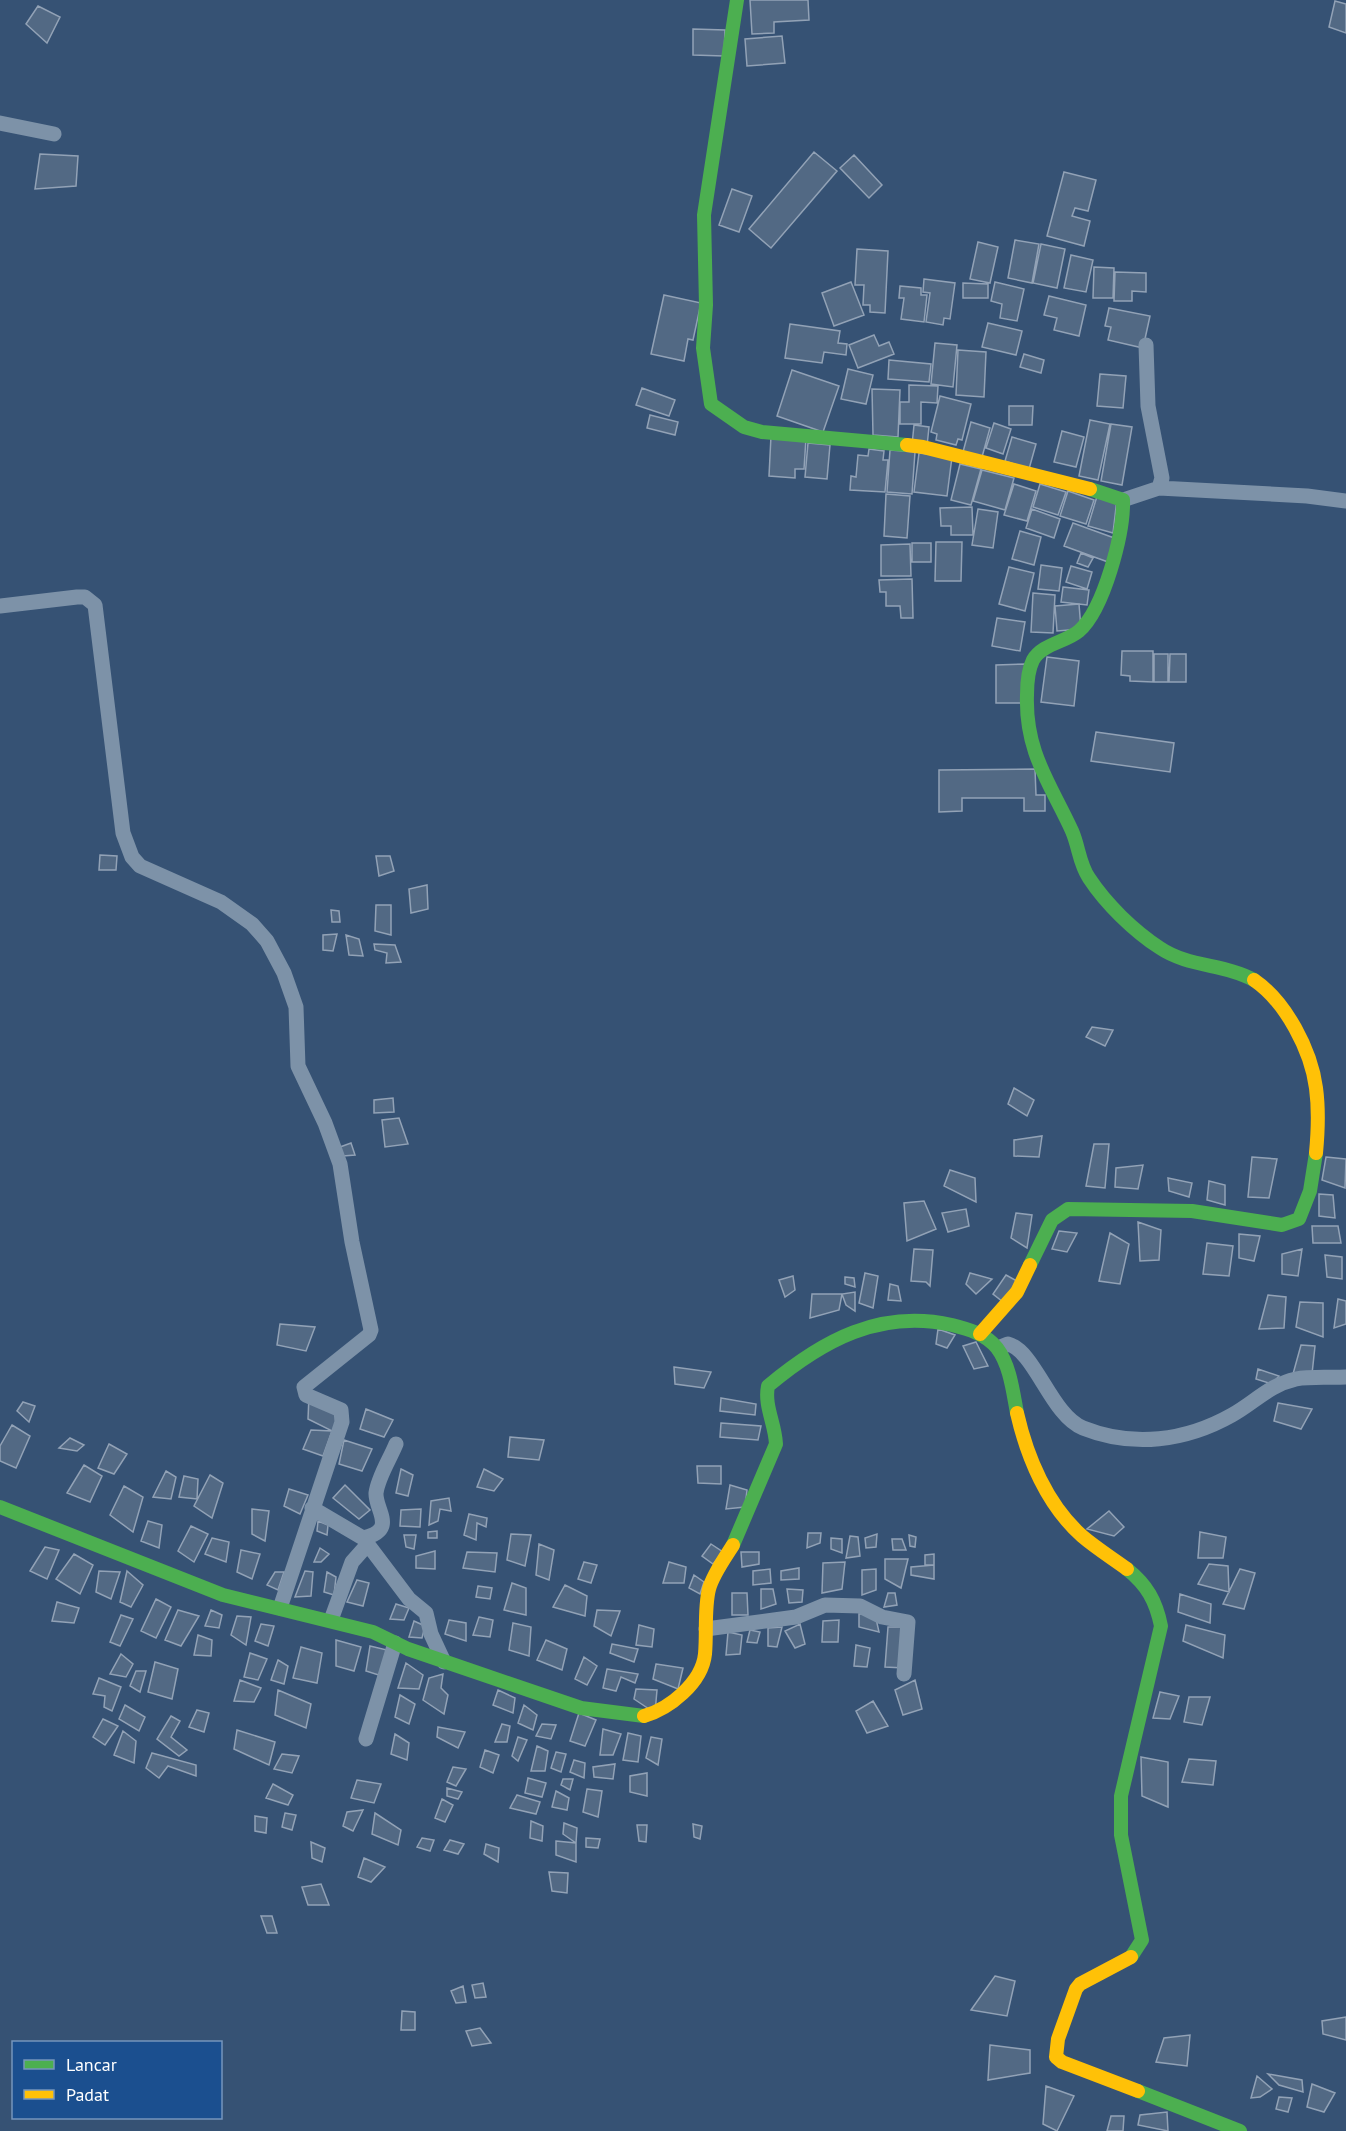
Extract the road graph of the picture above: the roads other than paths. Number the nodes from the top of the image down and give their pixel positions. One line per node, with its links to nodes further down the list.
1 (737, 0): 6 (street)
2 (0, 123): 3 (street)
3 (54, 134)
4 (1146, 345): 5 (street)
5 (1158, 488): 6 (street); 7 (street)
6 (1123, 500): 9 (street)
7 (1346, 501)
8 (0, 606): 14 (street)
9 (980, 1334): 10 (street); 18 (street)
10 (998, 1348): 11 (street); 23 (street)
11 (1346, 1377)
12 (396, 1444): 15 (street)
13 (0, 1507): 16 (street)
14 (312, 1508): 15 (street); 16 (street)
15 (366, 1541): 17 (street); 20 (street)
16 (280, 1608): 17 (street)
17 (331, 1620): 19 (street)
18 (706, 1629): 20 (street); 21 (street)
19 (395, 1643): 20 (street); 22 (street)
20 (444, 1662)
21 (904, 1674)
22 (366, 1739)
23 (1240, 2131)

